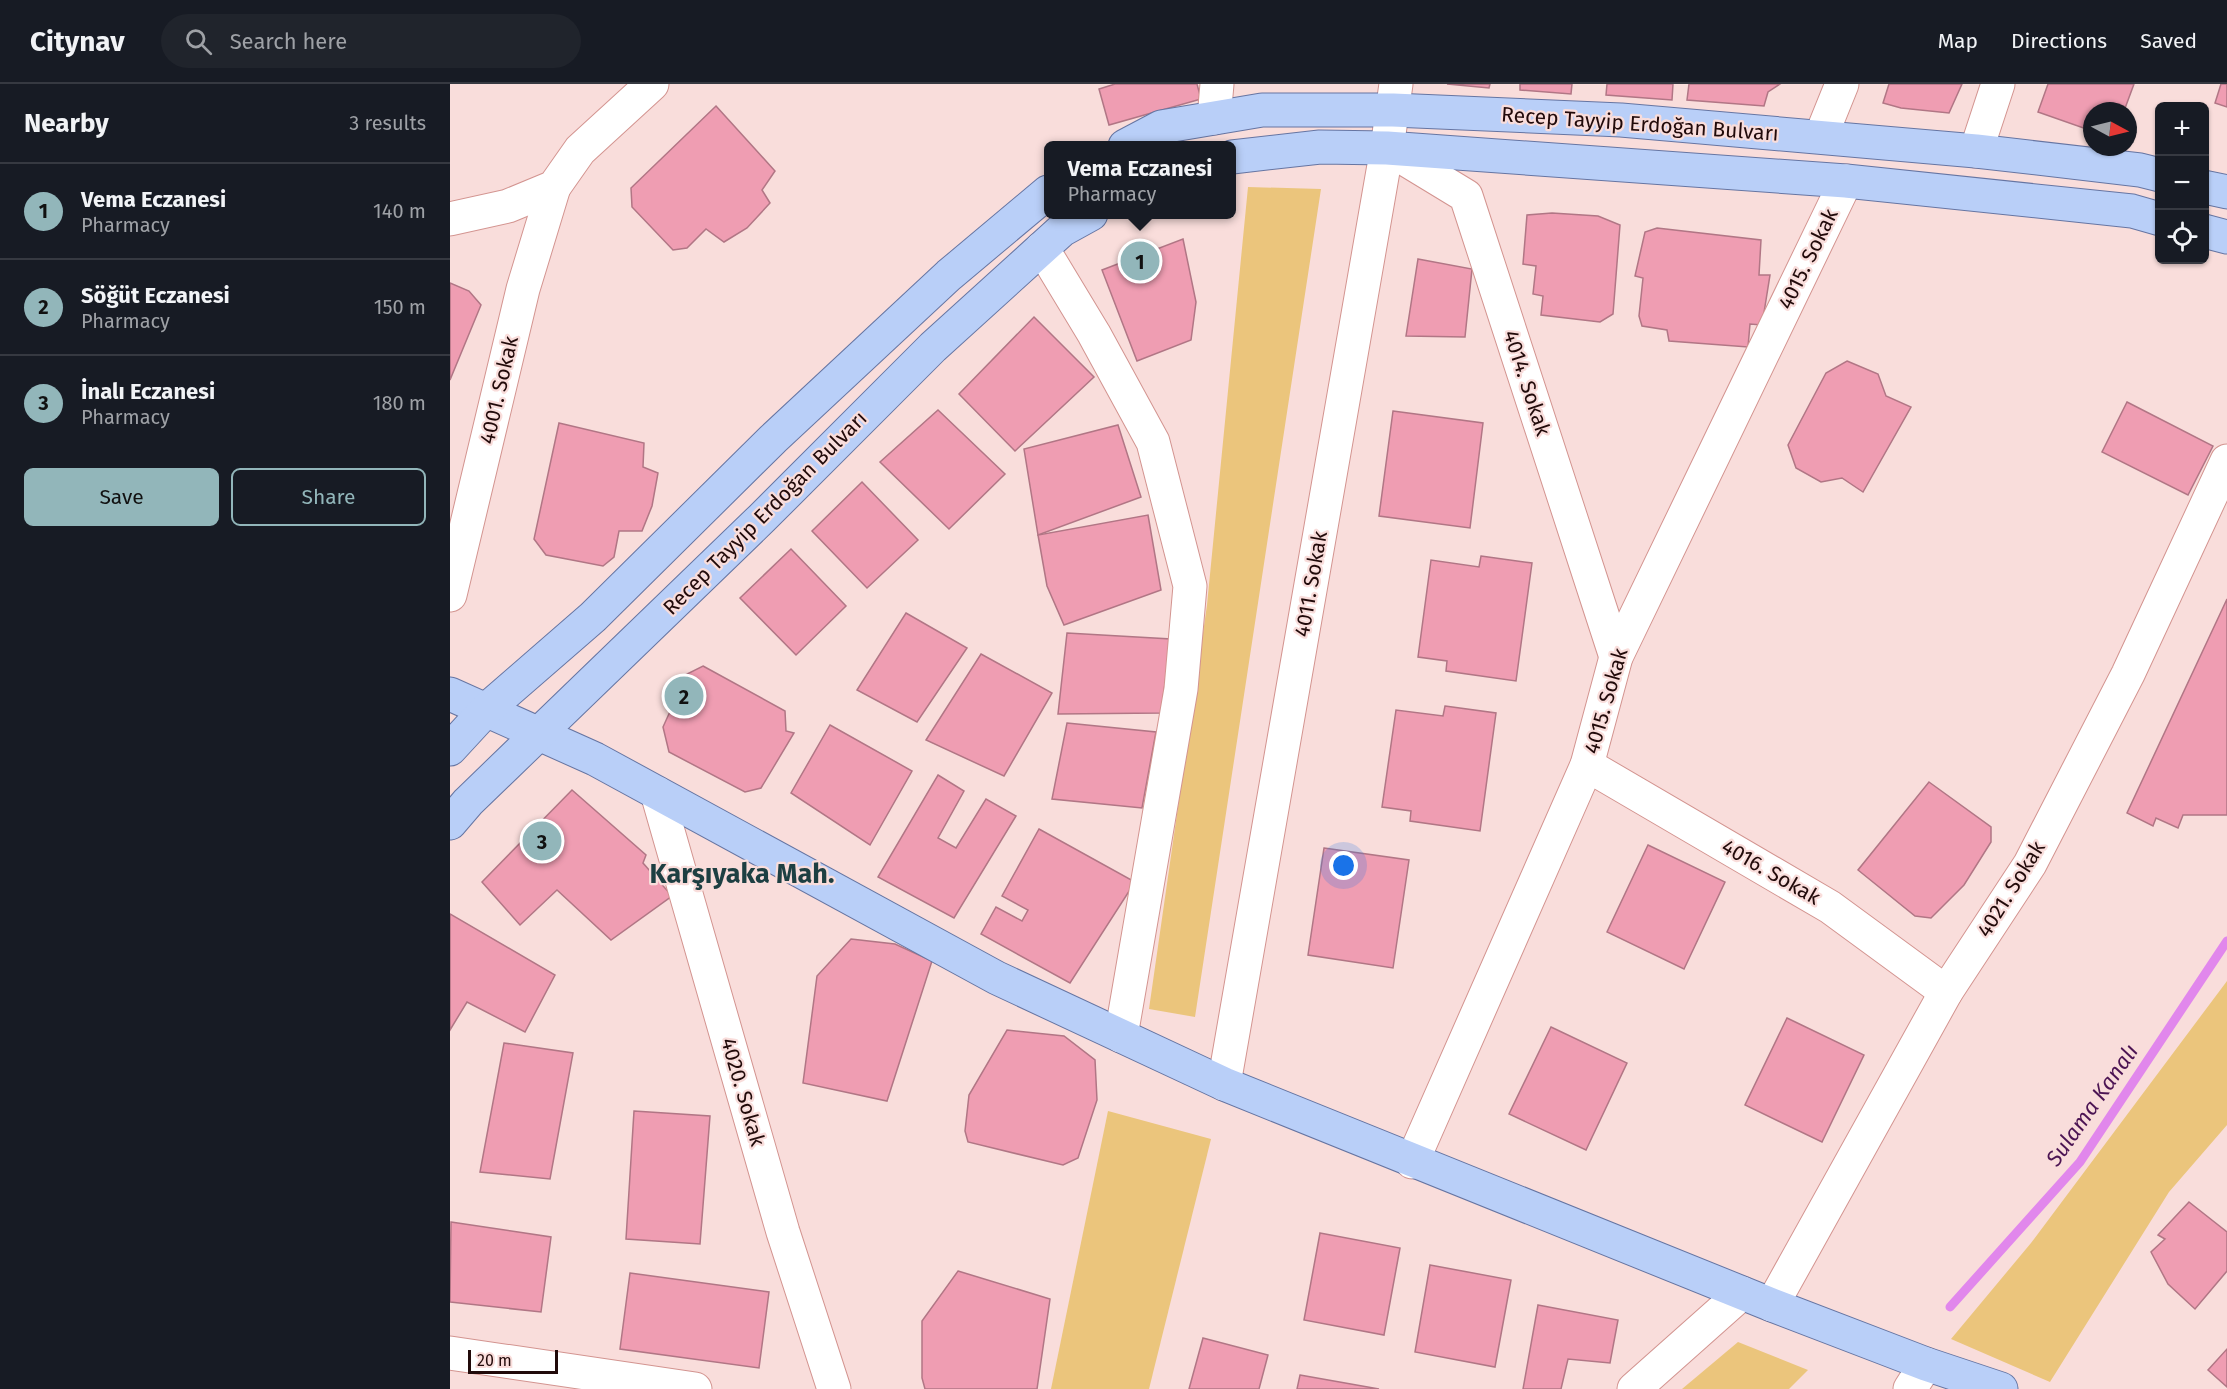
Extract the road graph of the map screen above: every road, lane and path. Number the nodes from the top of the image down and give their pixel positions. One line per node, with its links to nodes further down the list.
1 (652, 84): 14 (street)
2 (1217, 84): 6 (street)
3 (1842, 84): 7 (street)
4 (1998, 84): 10 (street)
5 (1394, 97): 6 (main road, Recep Tayyip Erdoğan Bulvarı); 7 (main road, Recep Tayyip Erdoğan Bulvarı); 9 (street, 4011. Sokak)
6 (1214, 118): 8 (main road, Recep Tayyip Erdoğan Bulvarı)
7 (1821, 136): 10 (main road, Recep Tayyip Erdoğan Bulvarı)
8 (1134, 141)
9 (1387, 148): 11 (main road, Recep Tayyip Erdoğan Bulvarı); 13 (main road, Recep Tayyip Erdoğan Bulvarı); 26 (street, 4014. Sokak); 36 (street, 4011. Sokak)
10 (1976, 151): 12 (main road, Recep Tayyip Erdoğan Bulvarı)
11 (1236, 157)
12 (2155, 174)
13 (1846, 181): 18 (main road, Recep Tayyip Erdoğan Bulvarı); 26 (street, 4015. Sokak)
14 (554, 187): 19 (street); 25 (street, 4001. Sokak)
15 (2209, 188): 16 (main road)
16 (2227, 192)
17 (1044, 195): 28 (main road, Recep Tayyip Erdoğan Bulvarı)
18 (2155, 218)
19 (450, 219)
20 (1082, 219): 23 (main road, Recep Tayyip Erdoğan Bulvarı)
21 (2209, 232): 22 (main road)
22 (2227, 237)
23 (1041, 248): 29 (main road, Recep Tayyip Erdoğan Bulvarı); 35 (street)
24 (2227, 461): 34 (street, 4021. Sokak)
25 (450, 595)
26 (1616, 657): 31 (street, 4015. Sokak)
27 (450, 694): 28 (main road)
28 (486, 710): 29 (main road); 30 (main road, Recep Tayyip Erdoğan Bulvarı)
29 (538, 734): 32 (main road); 33 (main road, Recep Tayyip Erdoğan Bulvarı)
30 (450, 749)
31 (1587, 765): 34 (street, 4016. Sokak); 37 (street, 4015. Sokak)
32 (657, 793): 35 (main road); 44 (street, 4020. Sokak)
33 (450, 823)
34 (1946, 992): 39 (street, 4021. Sokak)
35 (1121, 1036): 36 (main road)
36 (1224, 1084): 37 (main road)
37 (1412, 1162): 38 (main road)
38 (1742, 1293): 39 (main road); 45 (street)
39 (1772, 1305): 42 (main road)
40 (450, 1353): 41 (street)
41 (533, 1377): 43 (street)
42 (1918, 1377): 46 (main road)
43 (695, 1389)
44 (834, 1389)
45 (1634, 1389)
46 (2001, 1389)

